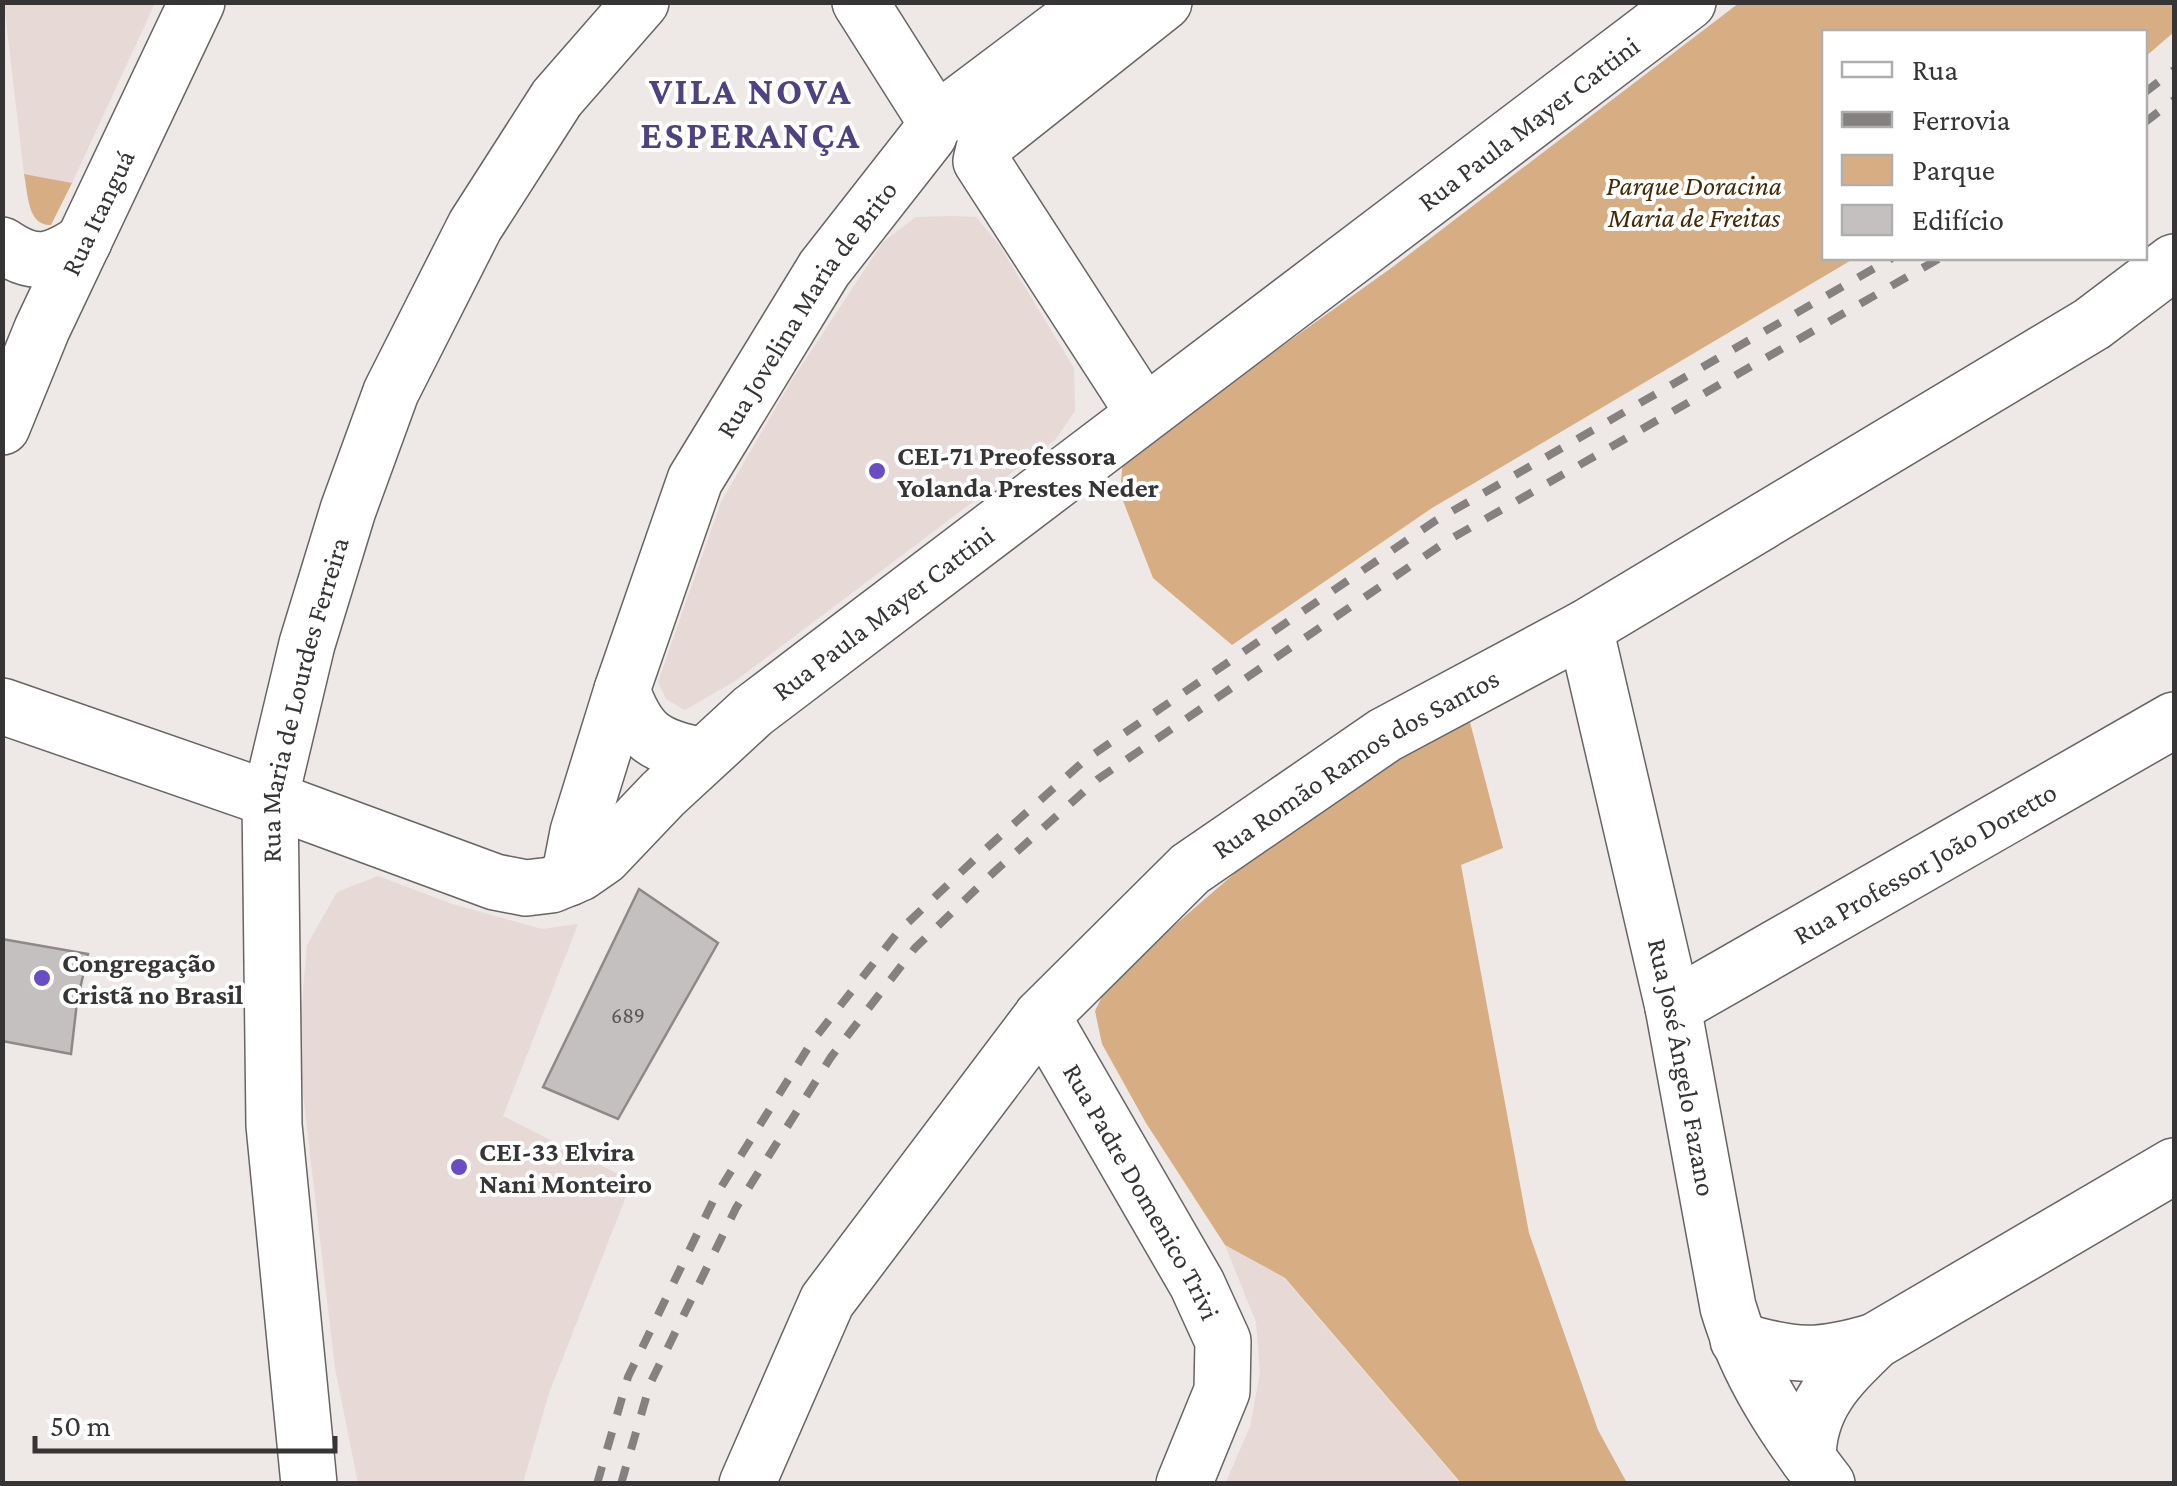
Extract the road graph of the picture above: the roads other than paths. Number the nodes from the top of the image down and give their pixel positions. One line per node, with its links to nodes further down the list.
1 (197, 2): 8 (street, Rua Itanguá)
2 (641, 2): 21 (street, Rua Maria de Lourdes Ferreira)
3 (860, 2): 7 (street)
4 (1095, 2): 7 (street, Rua Jovelina Maria de Brito)
5 (1164, 2): 12 (street)
6 (1688, 2): 12 (street, Rua Paula Mayer Cattini)
7 (933, 124): 16 (street, Rua Jovelina Maria de Brito)
8 (84, 241): 9 (street); 13 (street, Rua Itanguá)
9 (2, 245)
10 (2174, 262): 14 (street, Rua Romão Ramos dos Santos)
11 (2, 413): 13 (street)
12 (1144, 413): 18 (street, Rua Paula Mayer Cattini)
13 (3, 424)
14 (1585, 628): 24 (street, Rua José Ângelo Fazano); 25 (street, Rua Romão Ramos dos Santos)
15 (2, 706): 21 (street, Rua Paula Mayer Cattini)
16 (633, 712): 18 (street); 19 (street, Rua Jovelina Maria de Brito); 20 (street)
17 (2174, 720): 24 (street, Rua Professor João Doretto)
18 (703, 756): 20 (street, Rua Paula Mayer Cattini)
19 (590, 792): 22 (street); 23 (street, Rua Jovelina Maria de Brito)
20 (663, 794): 22 (street, Rua Paula Mayer Cattini)
21 (270, 798): 23 (street, Rua Paula Mayer Cattini); 30 (street, Rua Maria de Lourdes Ferreira)
22 (623, 837): 23 (street, Rua Paula Mayer Cattini)
23 (569, 878)
24 (1673, 1007): 27 (street, Rua José Ângelo Fazano)
25 (1042, 1016): 31 (street, Rua Romão Ramos dos Santos); 32 (street, Rua Padre Domenico Trivi)
26 (2174, 1166): 28 (street)
27 (1738, 1340): 28 (street); 29 (street, Rua José Ângelo Fazano)
28 (1875, 1341): 29 (street)
29 (1817, 1471)
30 (309, 1484)
31 (748, 1484)
32 (1184, 1484)

